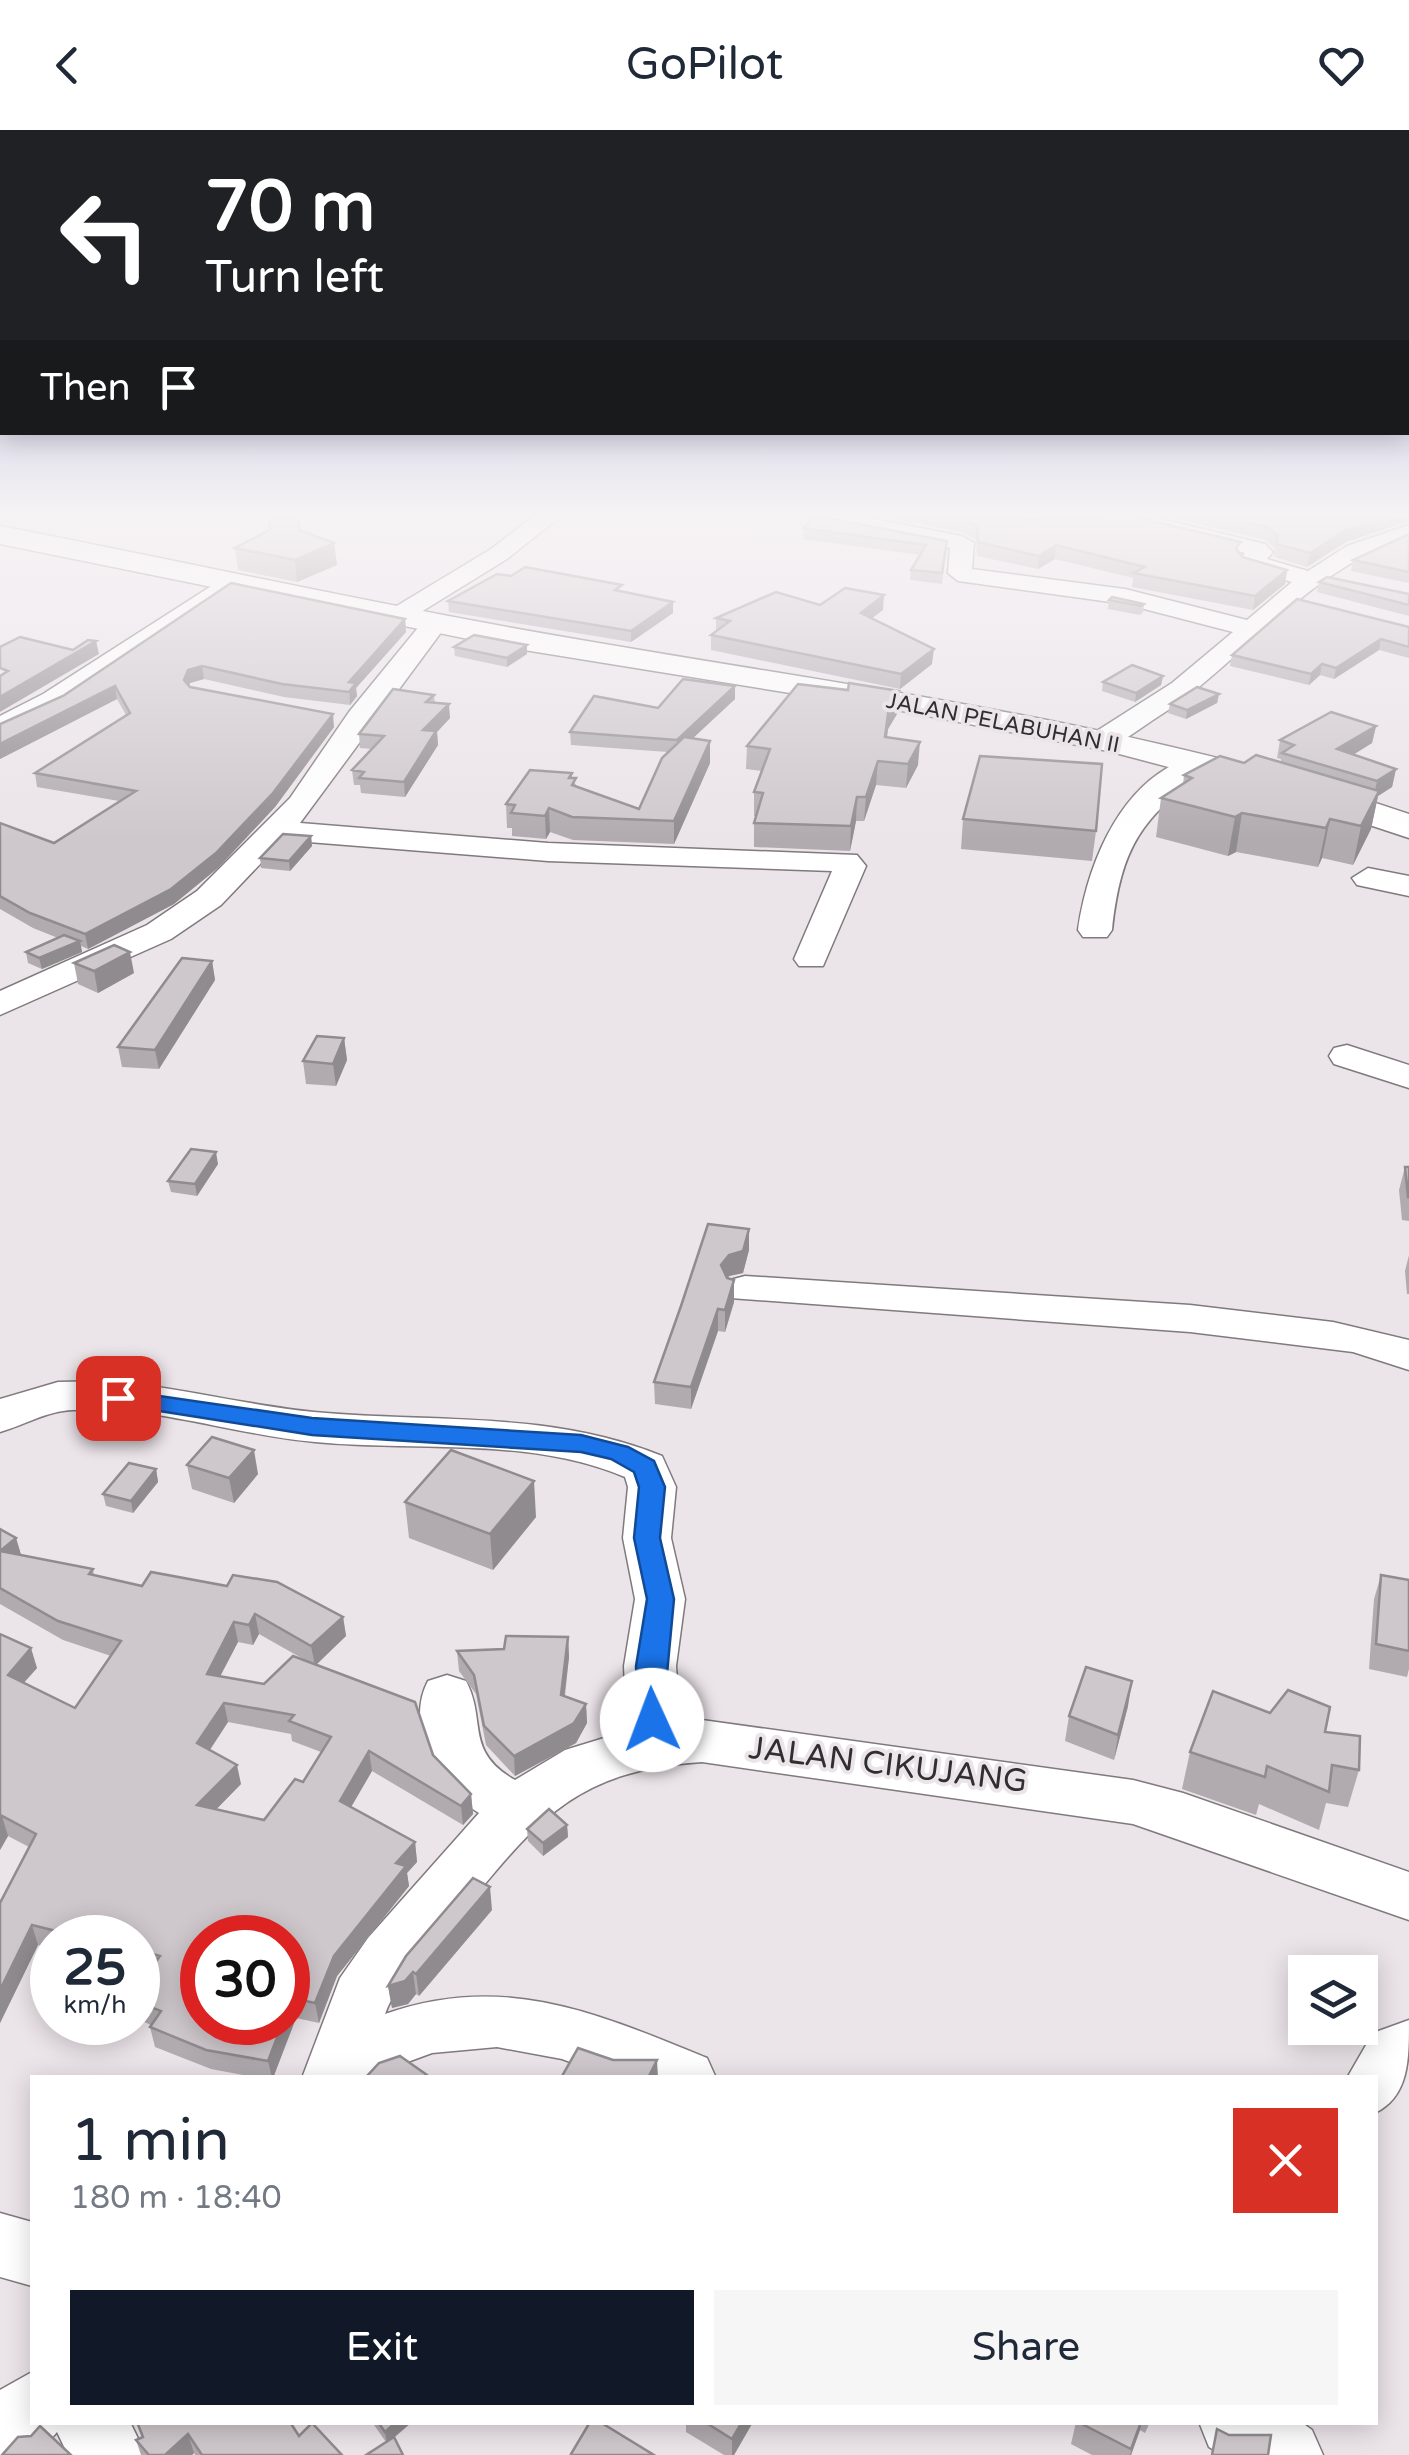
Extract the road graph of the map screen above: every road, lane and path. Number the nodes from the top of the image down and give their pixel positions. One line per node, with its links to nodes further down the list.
1 (165, 624): 7 (street)
2 (434, 624): 10 (street)
3 (444, 624): 8 (main road, JALAN PELABUHAN II)
4 (1235, 624): 6 (street)
5 (1254, 624): 6 (street)
6 (1249, 628): 8 (street)
7 (0, 727)
8 (1102, 740): 9 (main road, JALAN PELABUHAN II)
9 (1199, 764): 12 (main road, JALAN PELABUHAN II); 16 (street)
10 (301, 804): 11 (street); 13 (street)
11 (387, 816)
12 (1409, 827)
13 (277, 830): 17 (street); 18 (street)
14 (1368, 878): 15 (street)
15 (1409, 886)
16 (1096, 930)
17 (810, 959)
18 (0, 1004)
19 (1346, 1056): 20 (street)
20 (1409, 1077)
21 (746, 1289): 22 (street)
22 (1409, 1356)
23 (0, 1417): 25 (street)
24 (447, 1695): 26 (street)
25 (676, 1742): 26 (street, JALAN CIKUJANG); 27 (street, JALAN CIKUJANG)
26 (520, 1806): 29 (street, JALAN CIKUJANG)
27 (1409, 1896)
28 (1409, 2047): 31 (street)
29 (335, 2068): 30 (street)
30 (678, 2075)
31 (1378, 2080)
32 (0, 2245): 33 (street)
33 (30, 2253)
34 (30, 2409): 37 (street)
35 (90, 2425): 38 (street)
36 (1239, 2425): 39 (street)
37 (0, 2444)
38 (110, 2455)
39 (1288, 2455)

